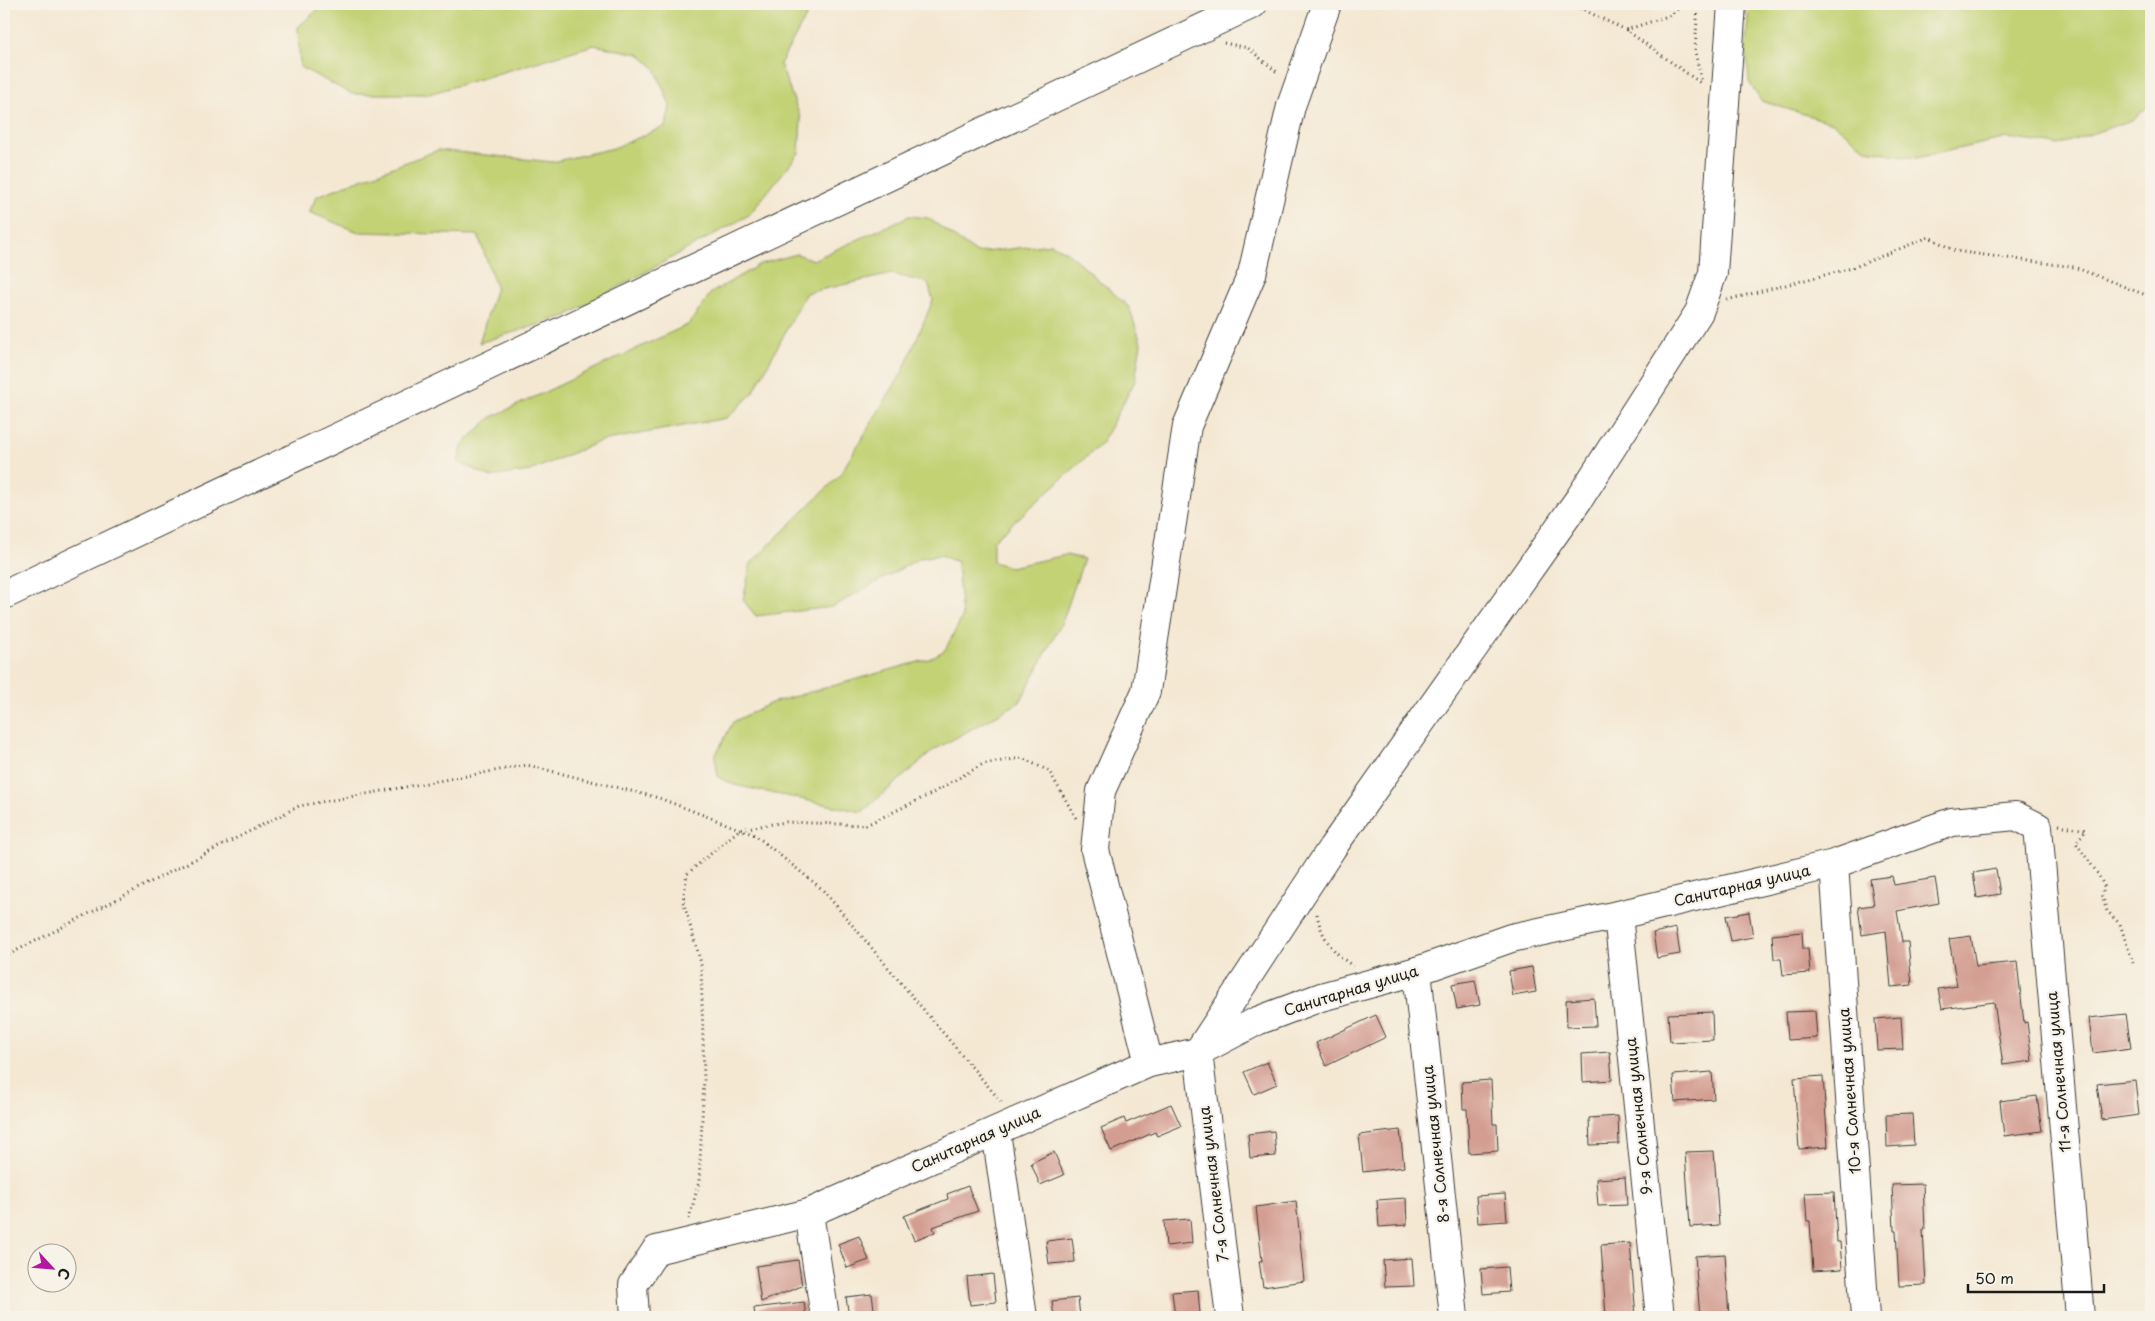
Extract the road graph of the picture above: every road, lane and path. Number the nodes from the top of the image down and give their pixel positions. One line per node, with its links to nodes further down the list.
1 (1253, 4): 12 (street)
2 (1327, 4): 9 (street)
3 (1571, 4): 6 (path)
4 (1683, 4): 6 (path)
5 (1732, 4): 11 (street)
6 (1626, 30): 8 (path)
7 (1223, 43): 9 (path)
8 (1702, 84)
9 (1291, 106): 15 (street)
10 (2151, 297): 11 (path)
11 (1699, 312): 23 (street)
12 (4, 595)
13 (2038, 827): 16 (street, Санитарная улица); 20 (path); 35 (street, 11-я Солнечная улица)
14 (740, 829): 15 (path); 19 (path); 25 (path); 27 (path)
15 (1094, 850): 24 (street)
16 (1834, 864): 18 (street, Санитарная улица); 34 (street, 10-я Солнечная улица)
17 (1316, 911): 21 (path)
18 (1618, 915): 22 (street, Санитарная улица); 33 (street, 9-я Солнечная улица)
19 (4, 957)
20 (2133, 963)
21 (1356, 968)
22 (1417, 970): 23 (street, Санитарная улица); 32 (street, 8-я Солнечная улица)
23 (1198, 1052): 24 (street, Санитарная улица); 31 (street, 7-я Солнечная улица)
24 (1148, 1063): 25 (street, Санитарная улица)
25 (1005, 1128): 26 (street, Санитарная улица); 30 (street)
26 (808, 1214): 27 (street, Санитарная улица); 29 (street)
27 (683, 1244): 28 (street, Санитарная улица)
28 (636, 1317)
29 (825, 1317)
30 (1024, 1317)
31 (1230, 1317)
32 (1454, 1317)
33 (1660, 1317)
34 (1865, 1317)
35 (2080, 1317)

